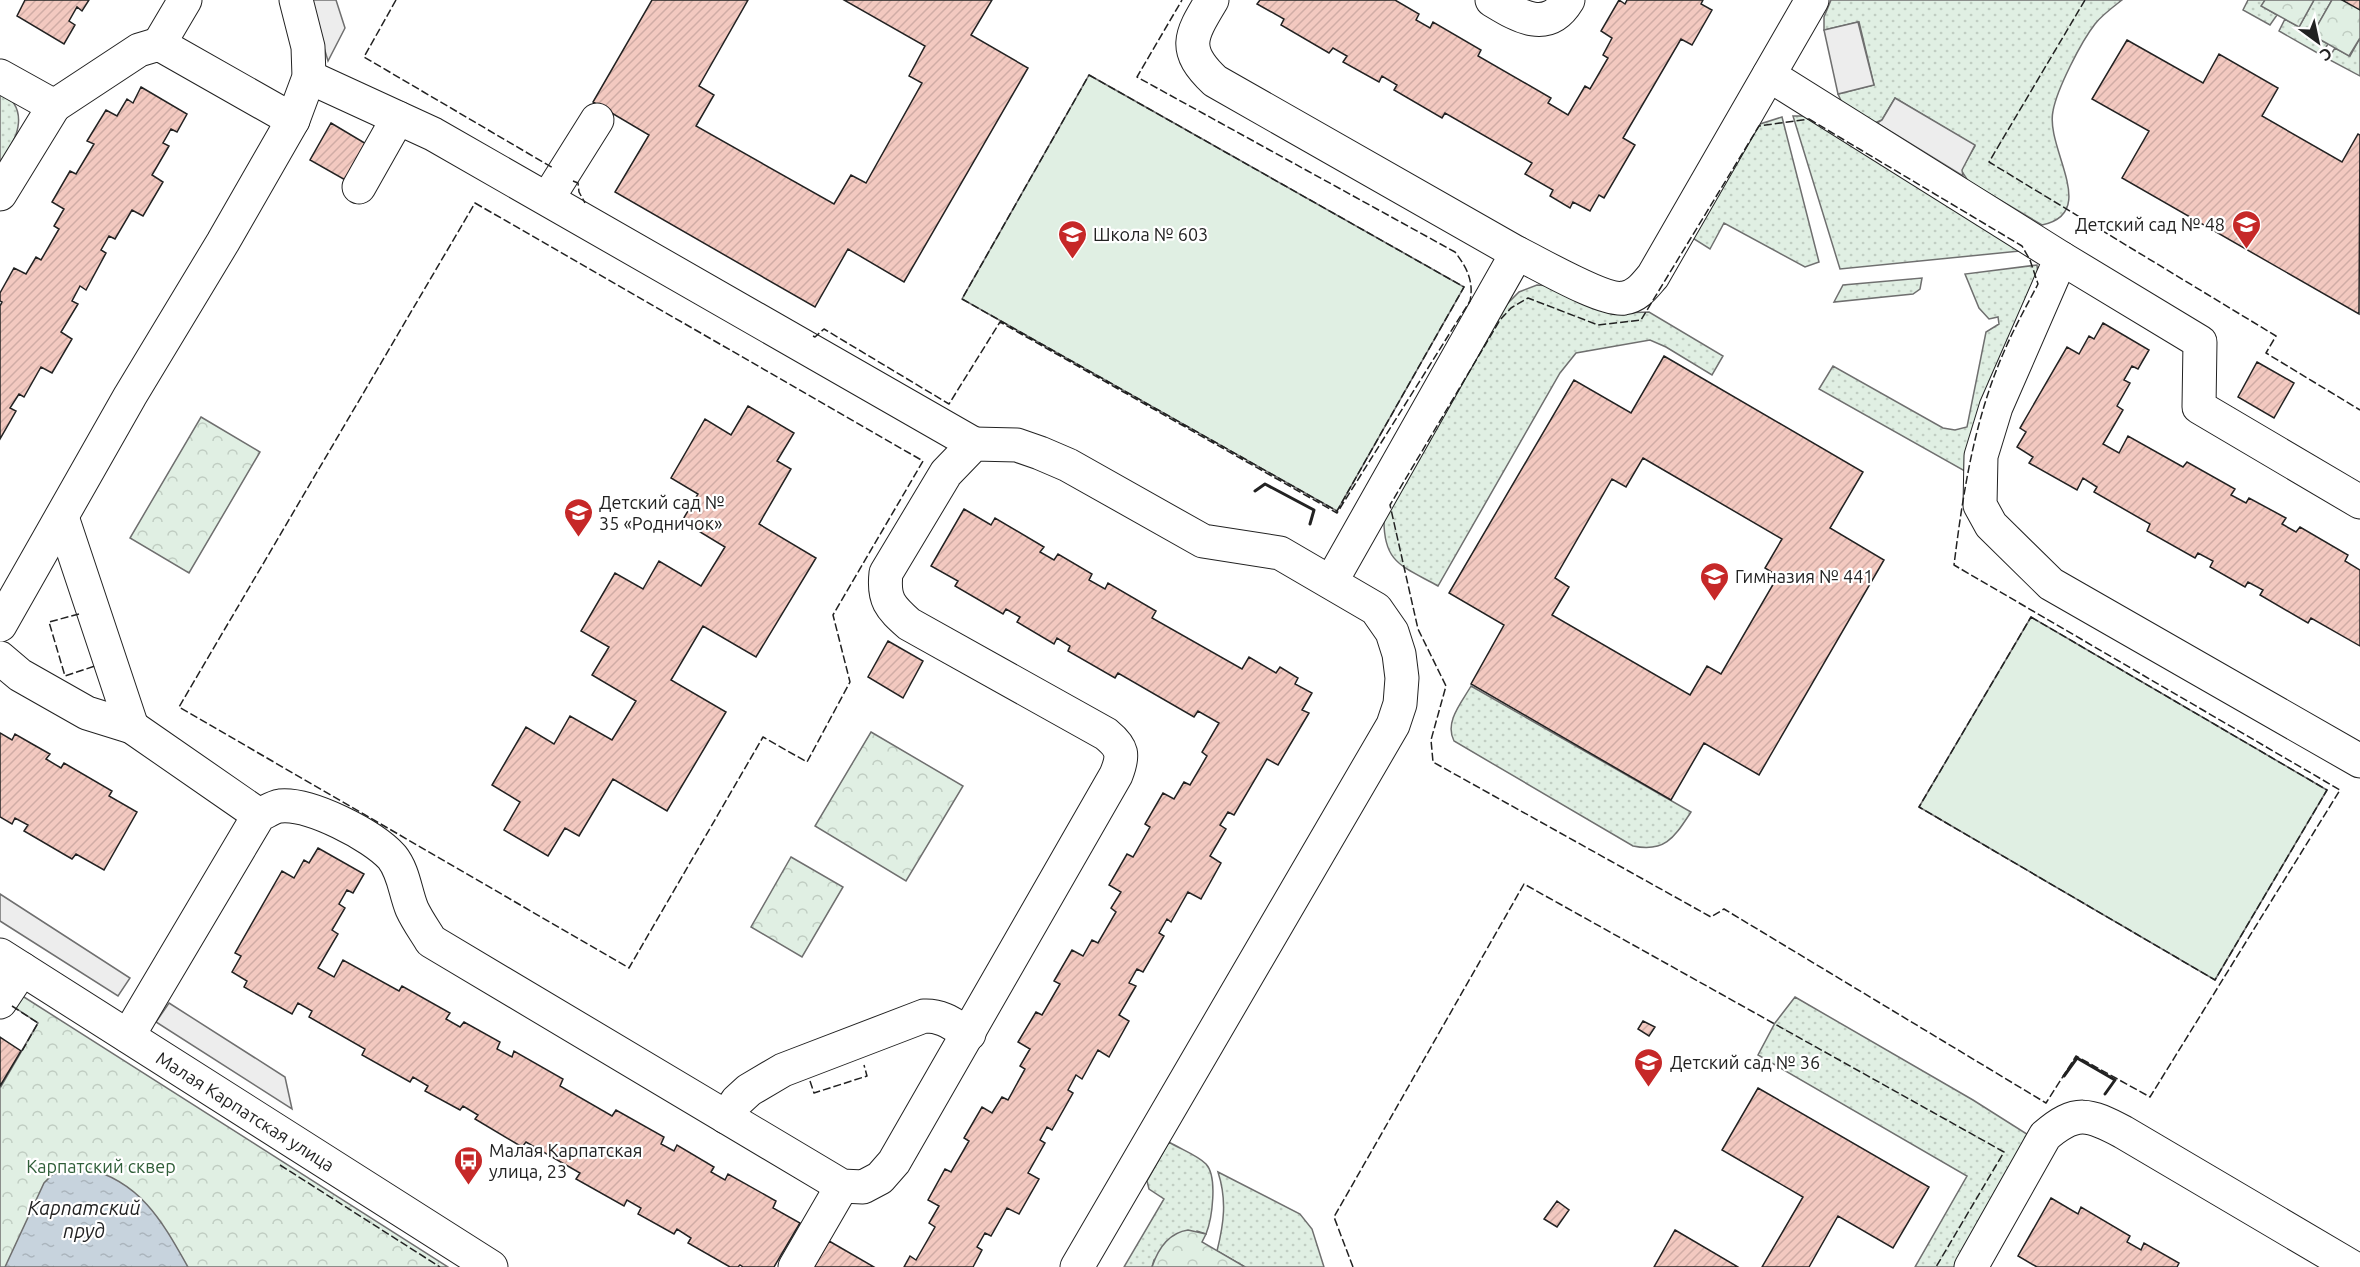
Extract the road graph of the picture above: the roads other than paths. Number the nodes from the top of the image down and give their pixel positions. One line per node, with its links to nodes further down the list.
1 (185, 0): 7 (street)
2 (296, 0): 10 (street)
3 (1212, 0): 18 (street)
4 (1492, 0): 5 (street)
5 (1568, 0)
6 (1812, 0): 8 (street)
7 (159, 44): 11 (street); 13 (street)
8 (1769, 75): 18 (street); 19 (street)
9 (0, 76): 11 (street)
10 (309, 77): 12 (street); 13 (street)
11 (54, 106): 16 (street)
12 (398, 118): 15 (street); 17 (street)
13 (293, 120): 22 (street)
14 (597, 120): 17 (street)
15 (359, 187)
16 (0, 194)
17 (548, 198): 20 (street)
18 (1517, 253): 23 (street)
19 (2061, 258): 21 (street); 27 (street)
20 (974, 444): 23 (street); 31 (street)
21 (2360, 502)
22 (62, 517): 24 (street); 26 (street)
23 (1331, 582): 37 (street)
24 (0, 625)
25 (0, 658): 26 (street)
26 (132, 727): 28 (street)
27 (2360, 761)
28 (259, 815): 32 (street); 33 (street)
29 (11, 962): 30 (street); 32 (street, Малая Карпатская улица)
30 (0, 1002)
31 (969, 1034): 33 (street); 34 (street)
32 (128, 1036): 35 (street, Малая Карпатская улица)
33 (726, 1117): 34 (street)
34 (842, 1186): 36 (street)
35 (491, 1267)
36 (795, 1267)
37 (1077, 1267)
38 (1971, 1267): 39 (street)
39 (2352, 1267)

